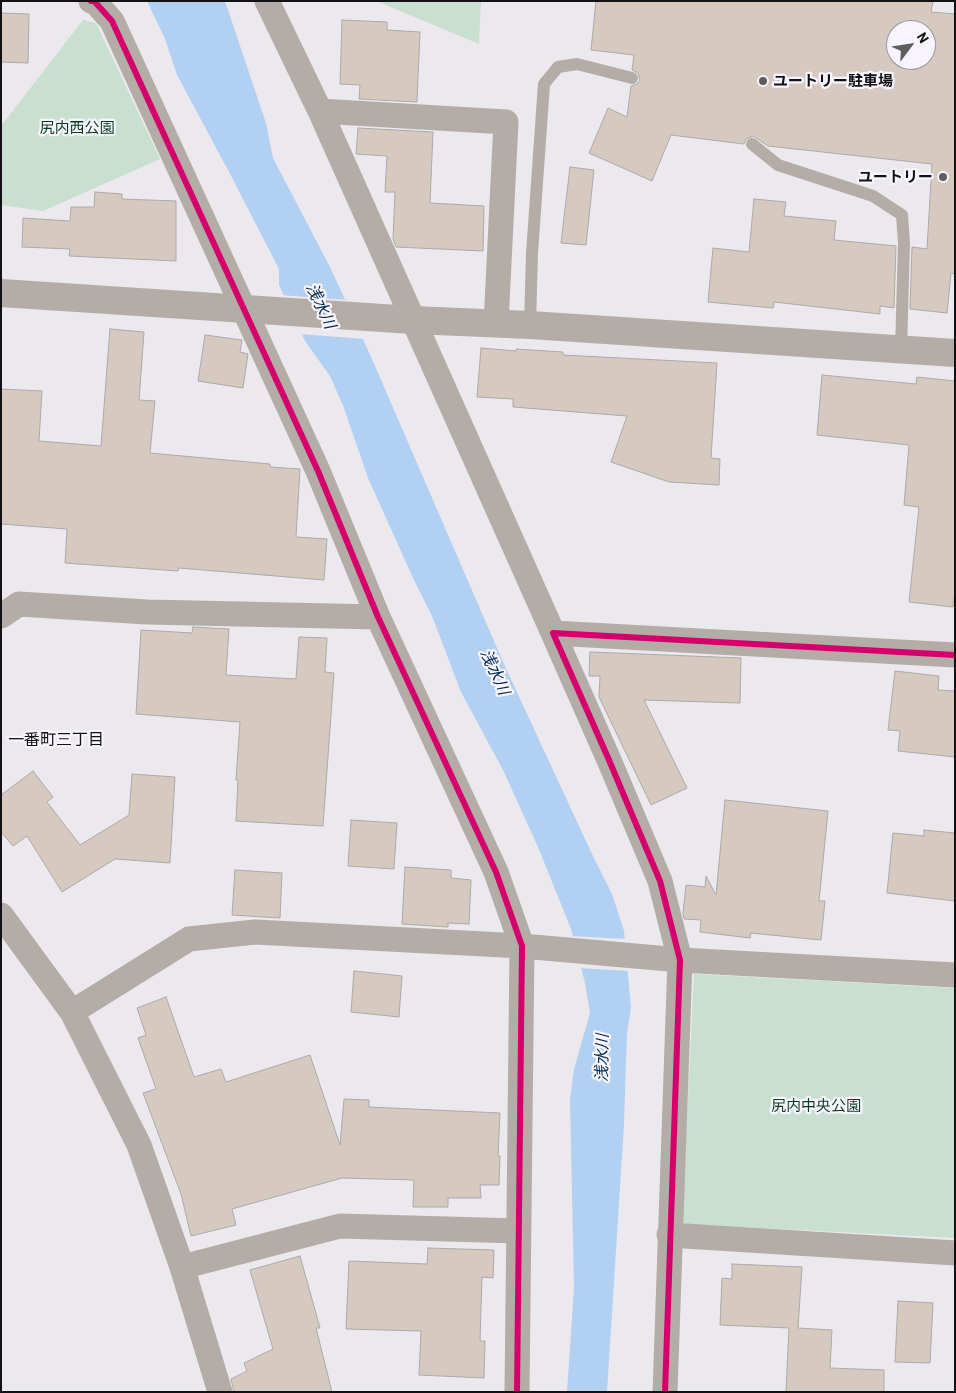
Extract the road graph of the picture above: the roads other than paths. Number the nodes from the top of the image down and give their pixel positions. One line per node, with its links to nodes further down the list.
1 (91, 1): 7 (street)
2 (267, 1): 4 (street)
3 (632, 78): 10 (lane)
4 (320, 111): 8 (street); 9 (street)
5 (752, 144): 11 (lane)
6 (1, 292): 7 (street)
7 (253, 309): 8 (street); 14 (street)
8 (405, 320): 9 (street); 15 (street)
9 (496, 324): 10 (street)
10 (530, 325): 11 (street)
11 (901, 350): 12 (street)
12 (955, 353)
13 (1, 616): 14 (street)
14 (378, 617): 18 (street)
15 (553, 633): 16 (street); 19 (street)
16 (955, 655)
17 (1, 915): 21 (street)
18 (530, 948): 19 (street); 21 (street); 22 (street)
19 (680, 960): 20 (street); 23 (street)
20 (955, 975)
21 (72, 1012): 25 (street)
22 (518, 1231): 25 (street); 27 (street)
23 (670, 1235): 24 (street); 28 (street)
24 (955, 1253)
25 (182, 1267): 26 (street)
26 (220, 1392)
27 (517, 1392)
28 (665, 1392)

